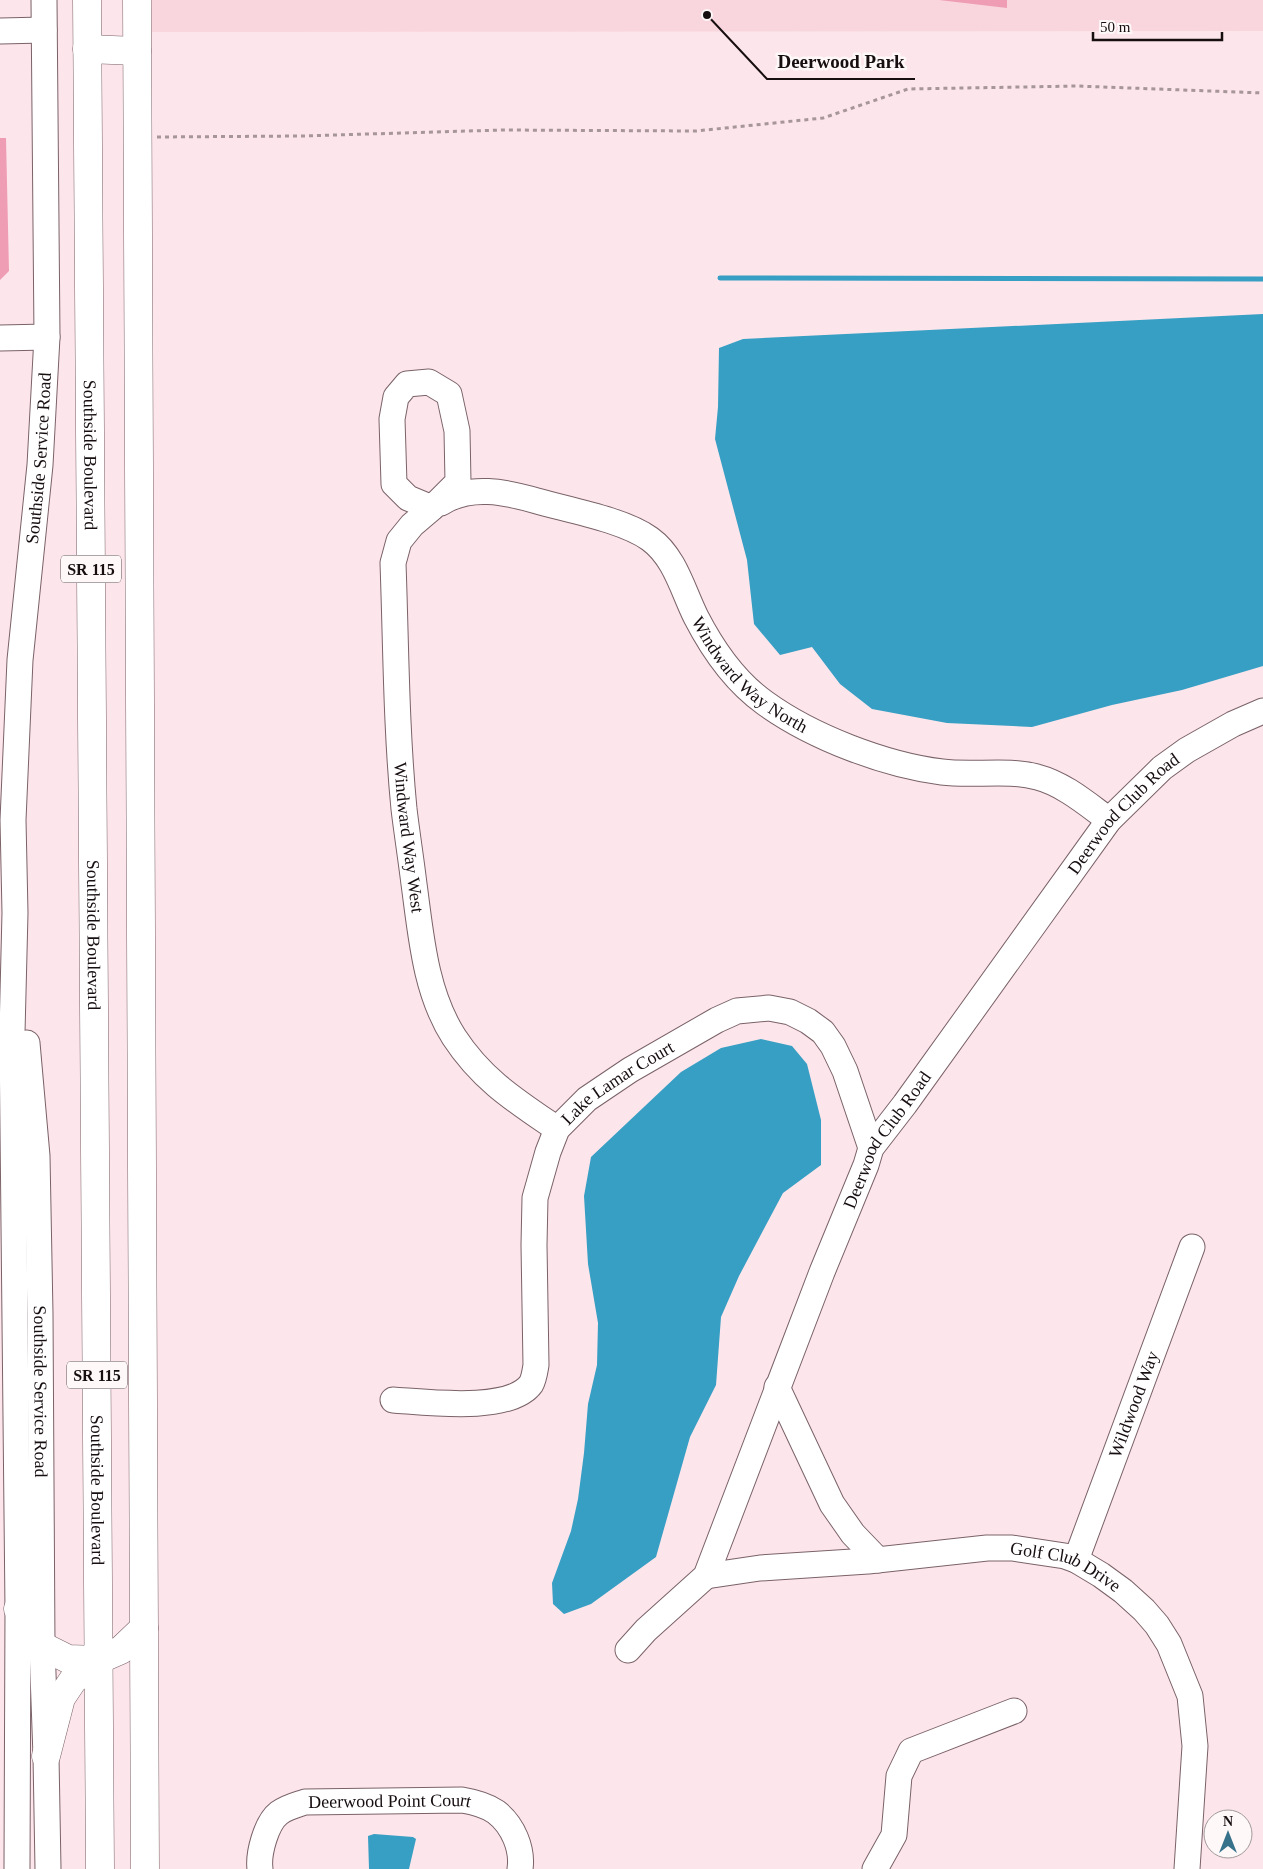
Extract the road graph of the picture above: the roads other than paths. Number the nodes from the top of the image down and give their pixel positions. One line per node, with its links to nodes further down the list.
1 (44, 0): 5 (street, Southside Service Road)
2 (87, 0): 6 (highway, Southside Boulevard / SR 115)
3 (137, 0): 7 (highway, SR 115)
4 (0, 30): 5 (street)
5 (44, 30): 8 (street, Southside Service Road)
6 (87, 49): 7 (highway); 29 (highway, Southside Boulevard / SR 115)
7 (138, 51): 26 (highway, SR 115)
8 (47, 337): 9 (street); 12 (street, Southside Service Road)
9 (0, 338)
10 (432, 508): 10 (street); 13 (street, Windward Way North); 15 (street, Windward Way West)
11 (1263, 711): 13 (street, Deerwood Club Road)
12 (7, 820): 14 (street, Southside Service Road)
13 (1108, 820): 16 (street, Deerwood Club Road)
14 (14, 913): 18 (street, Southside Service Road); 19 (street, Southside Service Road)
15 (557, 1129): 16 (street, Lake Lamar Court); 21 (street, Lake Lamar Court)
16 (871, 1148): 20 (street, Deerwood Club Road)
17 (1192, 1247): 23 (street, Wildwood Way)
18 (7, 1313): 19 (street); 25 (street, Southside Service Road)
19 (40, 1314): 27 (street, Southside Service Road)
20 (777, 1387): 22 (street); 24 (street, Deerwood Club Road)
21 (393, 1400)
22 (878, 1560): 23 (street, Golf Club Drive); 24 (street, Golf Club Drive)
23 (1076, 1560): 39 (street, Golf Club Drive)
24 (706, 1576): 28 (street, Deerwood Club Road)
25 (18, 1609): 27 (highway); 32 (street, Southside Service Road)
26 (144, 1628): 29 (highway); 35 (highway, SR 115)
27 (42, 1646): 29 (highway); 31 (street, Southside Service Road)
28 (628, 1650)
29 (98, 1660): 31 (highway); 34 (highway, Southside Boulevard / SR 115)
30 (1014, 1711): 38 (street)
31 (46, 1756): 33 (street, Southside Service Road)
32 (17, 1869)
33 (48, 1869)
34 (100, 1869)
35 (145, 1869)
36 (260, 1869): 37 (street, Deerwood Point Court)
37 (520, 1869)
38 (875, 1869)
39 (1187, 1869)

